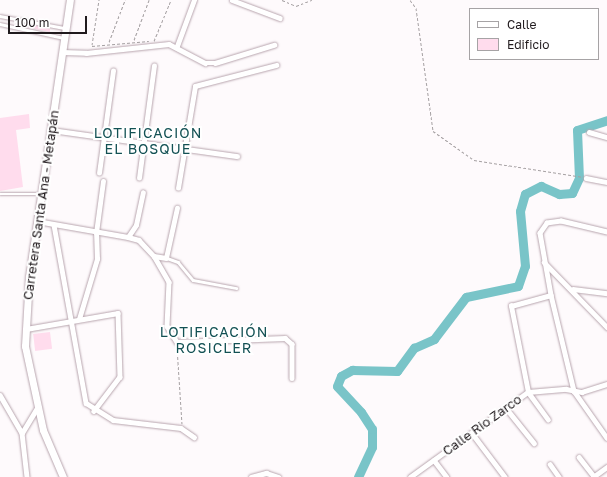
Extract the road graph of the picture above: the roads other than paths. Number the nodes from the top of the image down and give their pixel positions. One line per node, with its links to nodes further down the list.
1 (70, 0): 7 (main road, Carretera Santa Ana - Metapán)
2 (194, 0): 10 (street)
3 (232, 0): 5 (street)
4 (0, 16): 7 (lane)
5 (280, 18)
6 (0, 24): 8 (lane)
7 (66, 28): 8 (main road, Carretera Santa Ana - Metapán)
8 (64, 38): 11 (main road, Carretera Santa Ana - Metapán)
9 (274, 45): 10 (street)
10 (177, 46): 11 (street)
11 (62, 52): 15 (main road, Carretera Santa Ana - Metapán)
12 (276, 65): 20 (street)
13 (154, 66): 19 (street)
14 (113, 71): 18 (street)
15 (52, 130): 18 (street); 30 (main road, Carretera Santa Ana - Metapán)
16 (589, 132): 17 (street)
17 (607, 136)
18 (105, 137): 19 (street); 22 (street)
19 (144, 143): 20 (street); 23 (street)
20 (184, 148): 21 (street); 27 (street)
21 (237, 156)
22 (99, 173)
23 (140, 178)
24 (586, 178): 26 (street)
25 (103, 181): 35 (street)
26 (607, 182)
27 (178, 188)
28 (143, 193): 36 (street)
29 (0, 194): 30 (lane)
30 (41, 194): 32 (main road, Carretera Santa Ana - Metapán)
31 (177, 208): 38 (street)
32 (37, 220): 33 (street); 47 (main road, Carretera Santa Ana - Metapán)
33 (54, 225): 35 (street); 45 (street)
34 (607, 232): 39 (street)
35 (96, 233): 36 (street); 44 (street)
36 (128, 237): 37 (street)
37 (154, 256): 38 (street); 48 (street)
38 (166, 258): 40 (lane)
39 (544, 262): 41 (street); 43 (street)
40 (236, 288)
41 (573, 289): 42 (street); 46 (street)
42 (607, 293)
43 (551, 295): 50 (street); 51 (street)
44 (79, 319): 45 (street); 55 (street)
45 (70, 321): 47 (street); 55 (street)
46 (607, 327)
47 (26, 329): 53 (main road, Carretera Santa Ana - Metapán)
48 (292, 378)
49 (607, 384): 50 (street, Calle Rio Zarco)
50 (574, 391): 51 (street, Calle Rio Zarco); 60 (street)
51 (528, 392): 54 (street, Calle Rio Zarco); 56 (street)
52 (0, 395): 57 (street)
53 (37, 408): 57 (street); 67 (main road, Carretera Santa Ana - Metapán)
54 (506, 408): 58 (street, Calle Rio Zarco); 61 (street)
55 (94, 411): 59 (street)
56 (548, 420)
57 (22, 433): 66 (street)
58 (472, 433): 63 (street, Calle Rio Zarco); 72 (street)
59 (194, 437)
60 (607, 438)
61 (534, 443)
62 (579, 457): 74 (street)
63 (434, 460): 70 (street, Calle Rio Zarco); 71 (street)
64 (550, 464): 73 (street)
65 (607, 467): 74 (street)
66 (27, 477)
67 (63, 477)
68 (251, 477): 69 (street)
69 (278, 477)
70 (410, 477)
71 (447, 477)
72 (504, 477)
73 (559, 477)
74 (594, 477)

